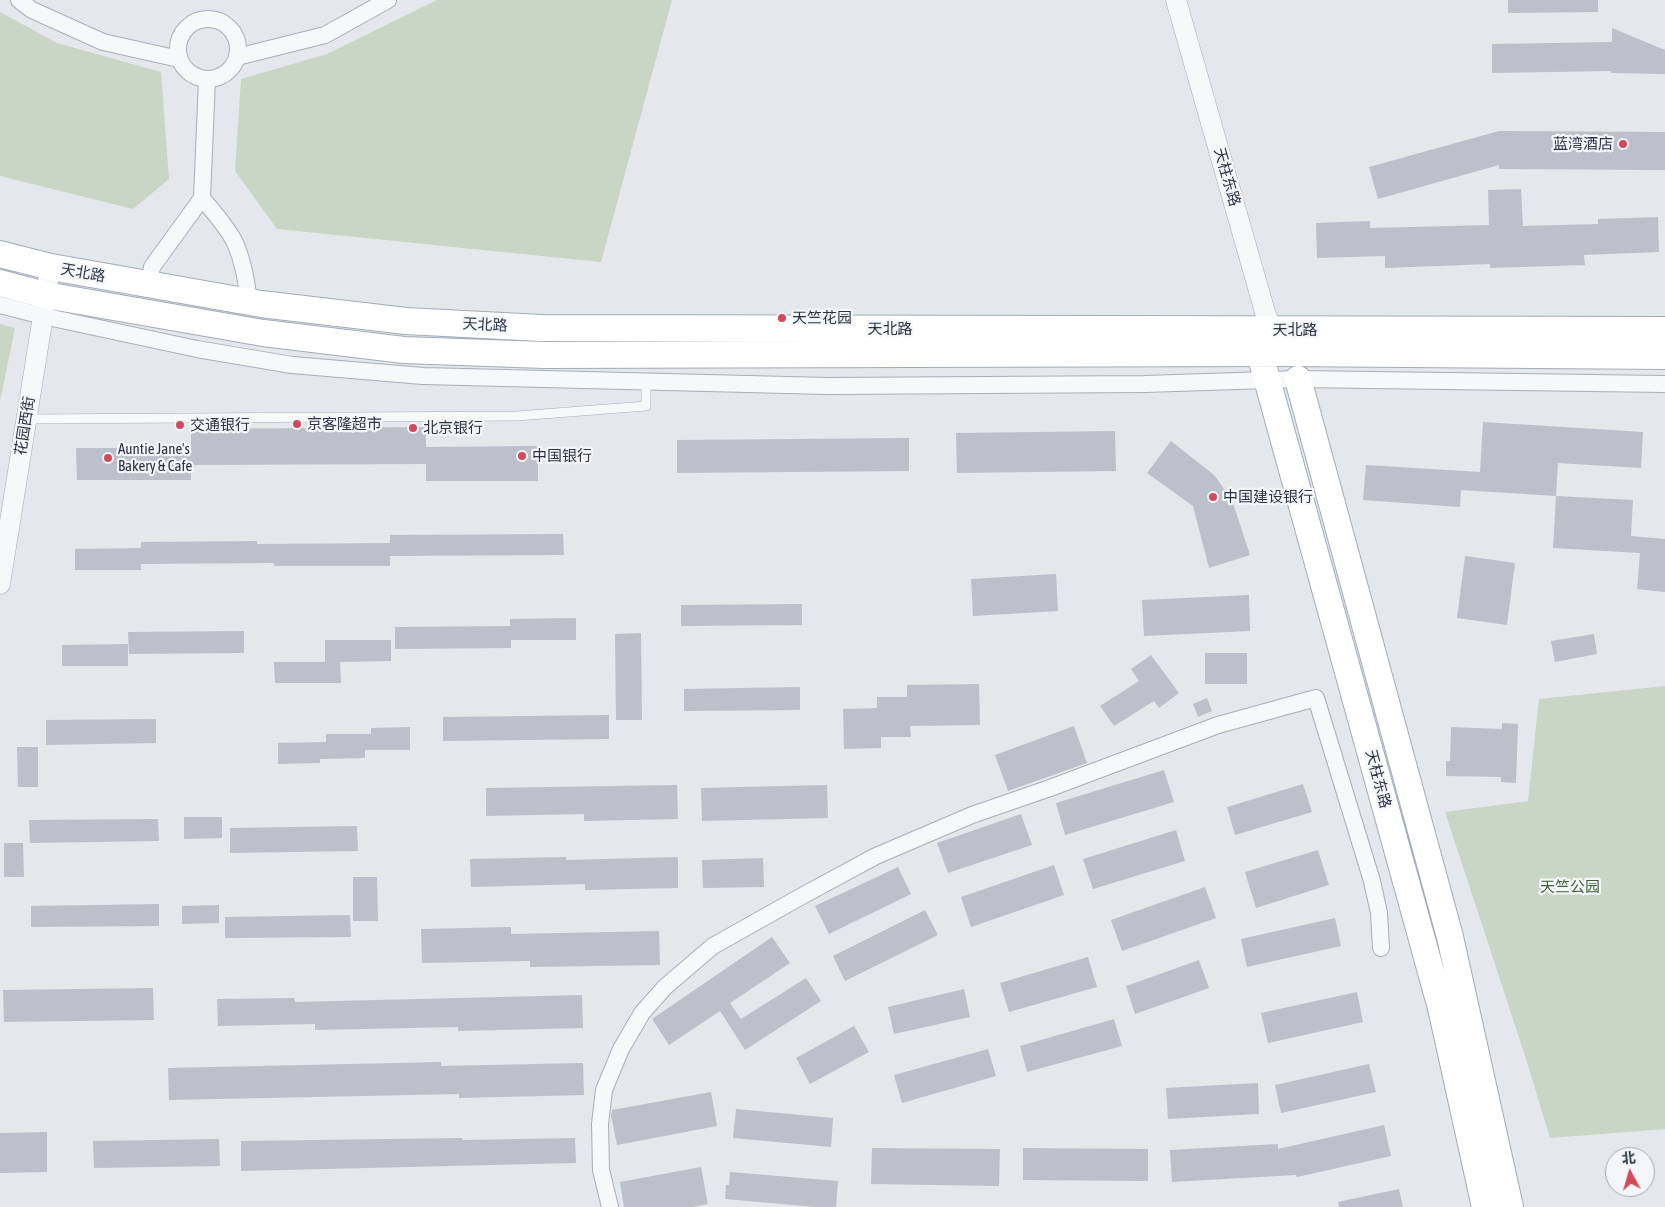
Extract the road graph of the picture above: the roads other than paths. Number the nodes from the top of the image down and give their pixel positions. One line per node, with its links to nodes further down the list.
1 (19, 0): 5 (street)
2 (388, 0): 4 (street)
3 (1176, 0): 16 (street, 天柱东路)
4 (236, 57): 5 (street); 6 (street)
5 (178, 58): 6 (street)
6 (207, 79): 7 (street)
7 (202, 198): 11 (street); 12 (street)
8 (0, 254): 9 (main road, 天北路)
9 (51, 267): 11 (main road, 天北路); 14 (street, 花园西街)
10 (0, 283): 14 (main road, 天北路)
11 (149, 284): 12 (main road, 天北路)
12 (249, 302): 16 (main road, 天北路)
13 (0, 305): 14 (street)
14 (44, 306): 16 (main road, 天北路); 20 (street); 22 (street, 花园西街)
15 (1665, 330): 16 (main road, 天北路)
16 (1271, 346): 17 (main road, 天北路); 18 (street); 19 (main road, 天柱东路)
17 (1665, 356)
18 (1298, 379): 19 (street); 21 (street); 27 (main road, 天柱东路)
19 (1269, 380): 20 (street); 26 (main road, 天柱东路)
20 (646, 382): 22 (lane)
21 (1665, 384)
22 (26, 419): 23 (street, 花园西街)
23 (0, 584)
24 (1381, 948): 25 (street)
25 (610, 1207)
26 (1485, 1207)
27 (1510, 1207)

